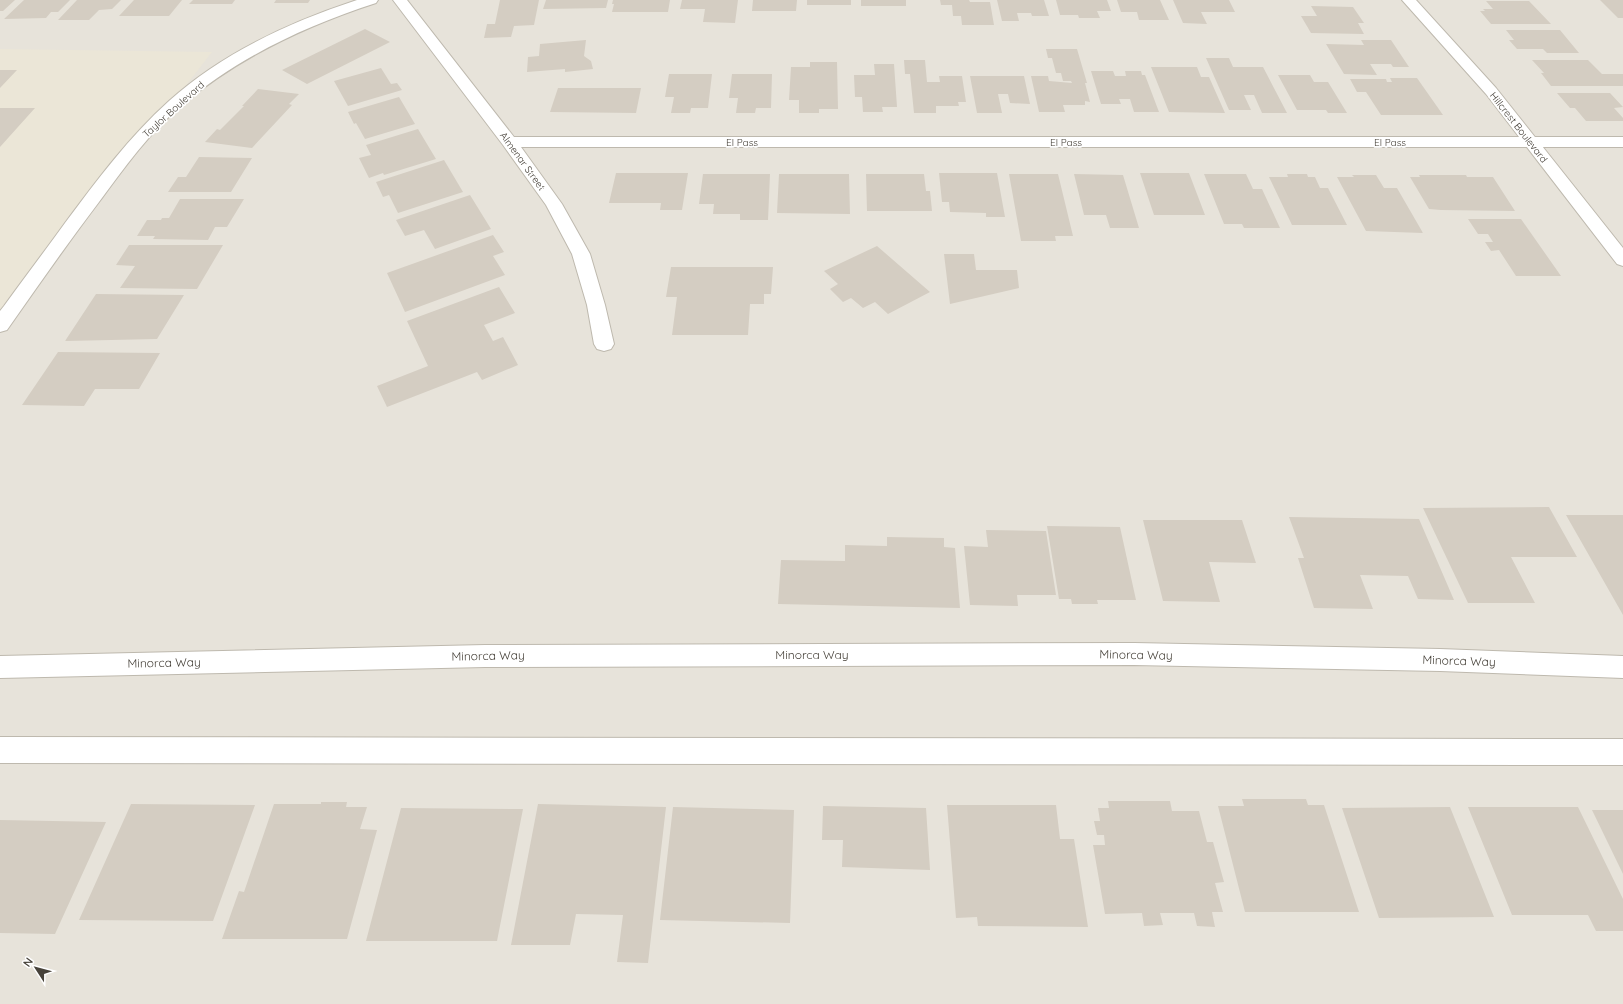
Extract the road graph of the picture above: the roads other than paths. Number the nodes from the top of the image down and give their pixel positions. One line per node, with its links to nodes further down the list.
1 (371, 0): 8 (street, Taylor Boulevard)
2 (400, 0): 4 (street, Almenar Street)
3 (1409, 0): 5 (street, Hillcrest Boulevard)
4 (509, 142): 5 (street, El Pass); 9 (street, Almenar Street)
5 (1531, 142): 6 (street, El Pass); 7 (street, Hillcrest Boulevard)
6 (1623, 142)
7 (1623, 260)
8 (0, 325)
9 (604, 344)
10 (1623, 666): 11 (street, Minorca Way)
11 (0, 667)
12 (0, 750): 13 (street)
13 (1623, 752)

